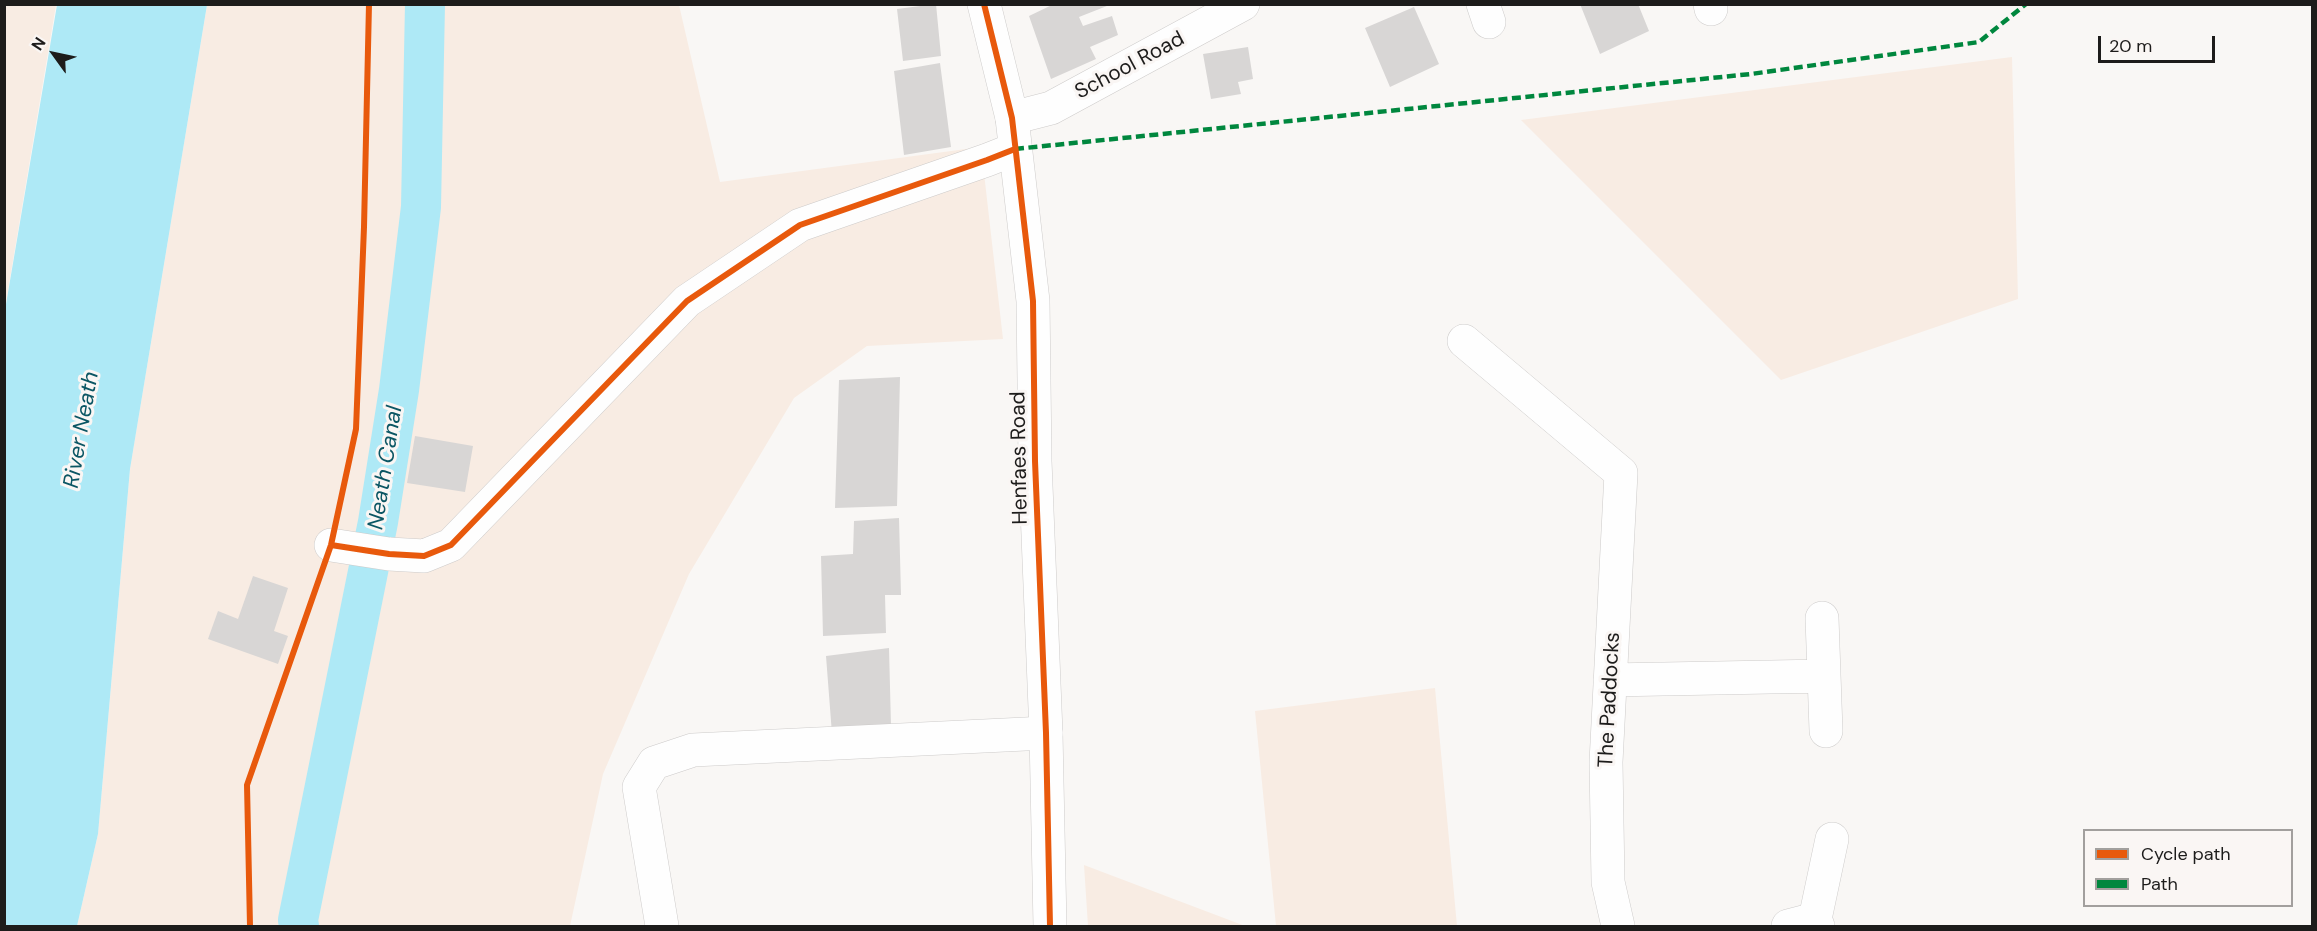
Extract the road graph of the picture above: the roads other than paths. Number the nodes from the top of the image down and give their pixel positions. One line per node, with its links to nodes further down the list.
1 (984, 4): 3 (street, Henfaes Road)
2 (1239, 6): 3 (street, School Road)
3 (1014, 134): 5 (street, School Road); 10 (street, Henfaes Road)
4 (1464, 341): 8 (street, The Paddocks)
5 (344, 547)
6 (1822, 618): 7 (street)
7 (1824, 676): 8 (street); 9 (street)
8 (1610, 680): 15 (street, The Paddocks)
9 (1826, 731)
10 (1046, 733): 12 (street, Henfaes Road); 14 (street)
11 (1832, 839): 13 (street)
12 (1049, 921)
13 (1807, 924)
14 (662, 927)
15 (1618, 927)

